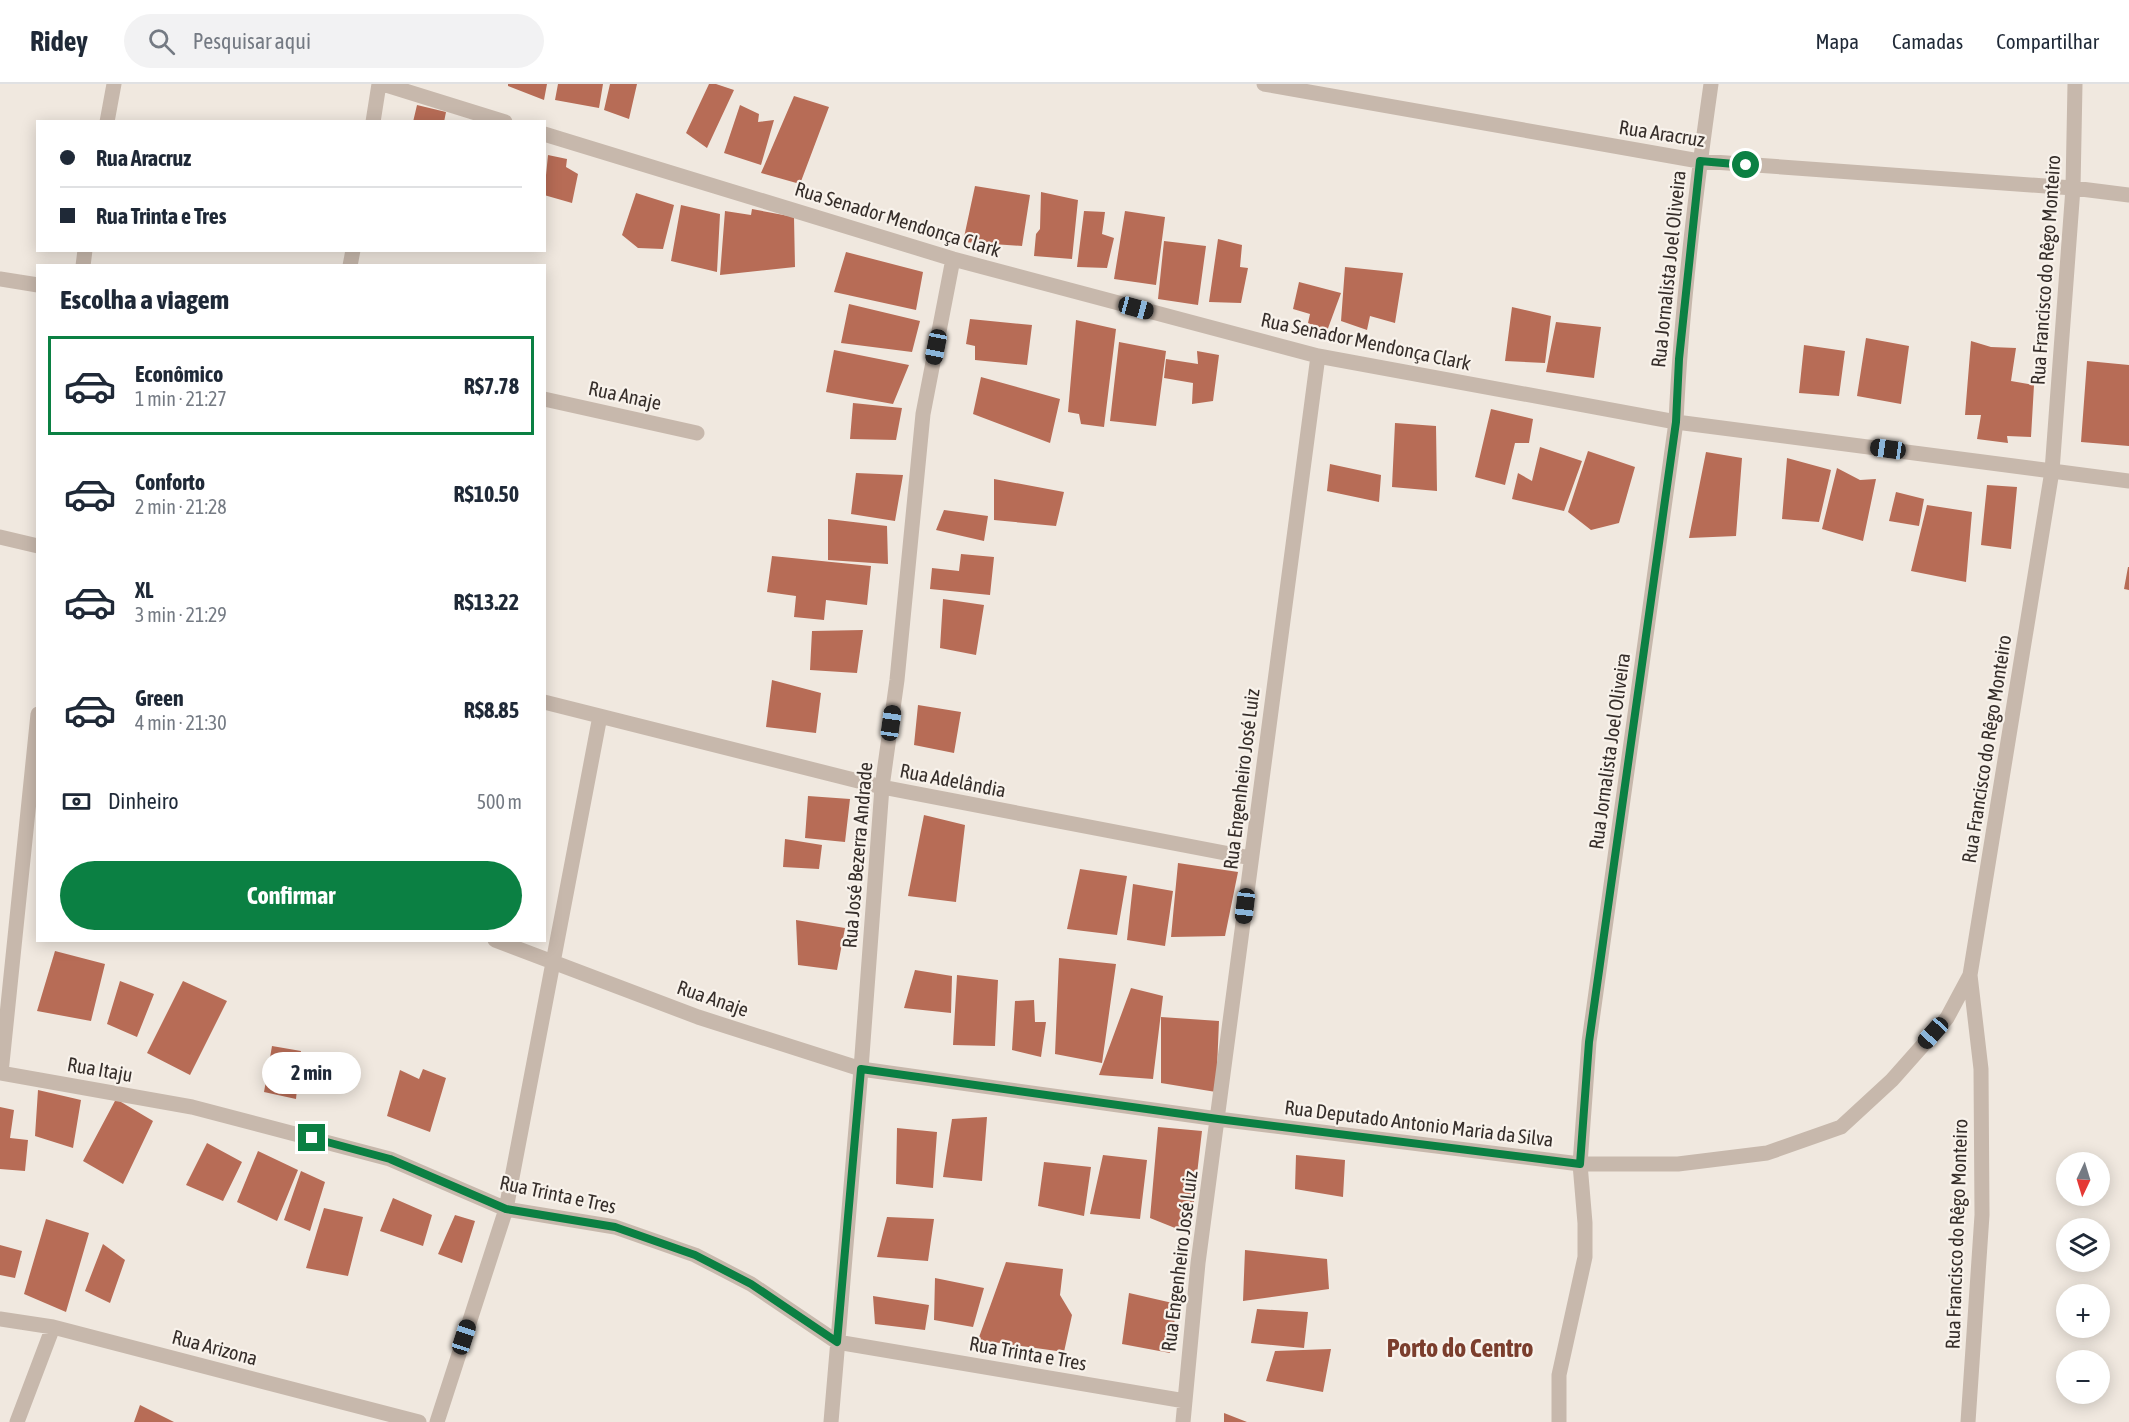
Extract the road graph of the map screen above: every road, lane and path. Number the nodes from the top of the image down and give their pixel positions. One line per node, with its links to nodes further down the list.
1 (114, 84): 6 (street)
2 (381, 84): 7 (street); 8 (street)
3 (1264, 84): 10 (street, Rua Aracruz)
4 (1711, 84): 10 (street, Rua Jornalista Joel Oliveira)
5 (2075, 84): 11 (street, Rua Francisco do Rêgo Monteiro)
6 (107, 120)
7 (373, 120)
8 (498, 120)
9 (546, 135): 13 (street, Rua Senador Mendonça Clark)
10 (1700, 161): 11 (street, Rua Aracruz); 18 (street, Rua Jornalista Joel Oliveira)
11 (2073, 188): 12 (street, Rua Aracruz); 20 (street, Rua Francisco do Rêgo Monteiro)
12 (2129, 195)
13 (953, 259): 16 (street, Rua Senador Mendonça Clark); 27 (street, Rua José Bezerra Andrade)
14 (0, 279): 15 (street)
15 (36, 285)
16 (1318, 356): 18 (street, Rua Senador Mendonça Clark); 29 (street, Rua Engenheiro José Luiz)
17 (546, 399): 19 (street, Rua Anaje)
18 (1676, 422): 20 (street, Rua Senador Mendonça Clark); 37 (street, Rua Jornalista Joel Oliveira)
19 (697, 433)
20 (2052, 471): 21 (street, Rua Senador Mendonça Clark); 32 (street, Rua Francisco do Rêgo Monteiro)
21 (2129, 481)
22 (0, 537): 23 (street)
23 (36, 546)
24 (546, 702): 25 (street, Rua Adelândia)
25 (600, 716): 27 (street, Rua Adelândia); 31 (street)
26 (36, 748): 28 (street)
27 (882, 787): 29 (street, Rua Adelândia); 33 (street, Rua José Bezerra Andrade)
28 (33, 799): 34 (street)
29 (1251, 858): 36 (street, Rua Engenheiro José Luiz)
30 (500, 942): 31 (street)
31 (553, 962): 33 (street, Rua Anaje); 38 (street)
32 (1970, 975): 37 (street, Rua Deputado Antonio Maria da Silva); 49 (street, Rua Francisco do Rêgo Monteiro)
33 (861, 1069): 36 (street, Rua Deputado Antonio Maria da Silva); 41 (street, Rua José Bezerra Andrade)
34 (1, 1073): 35 (street, Rua Itaju)
35 (192, 1107): 38 (street, Rua Trinta e Tres)
36 (1218, 1119): 37 (street, Rua Deputado Antonio Maria da Silva); 42 (street, Rua Engenheiro José Luiz)
37 (1580, 1164): 48 (street, Rua Jornalista Joel Oliveira)
38 (506, 1209): 41 (street, Rua Trinta e Tres); 45 (street)
39 (0, 1319): 40 (street, Rua Arizona)
40 (53, 1327): 43 (street); 44 (street, Rua Arizona)
41 (837, 1342): 42 (street, Rua Trinta e Tres); 46 (street, Rua José Bezerra Andrade)
42 (1185, 1401): 47 (street, Rua Engenheiro José Luiz)
43 (17, 1422)
44 (419, 1422)
45 (437, 1422)
46 (831, 1422)
47 (1183, 1422)
48 (1558, 1422)
49 (1968, 1422)

